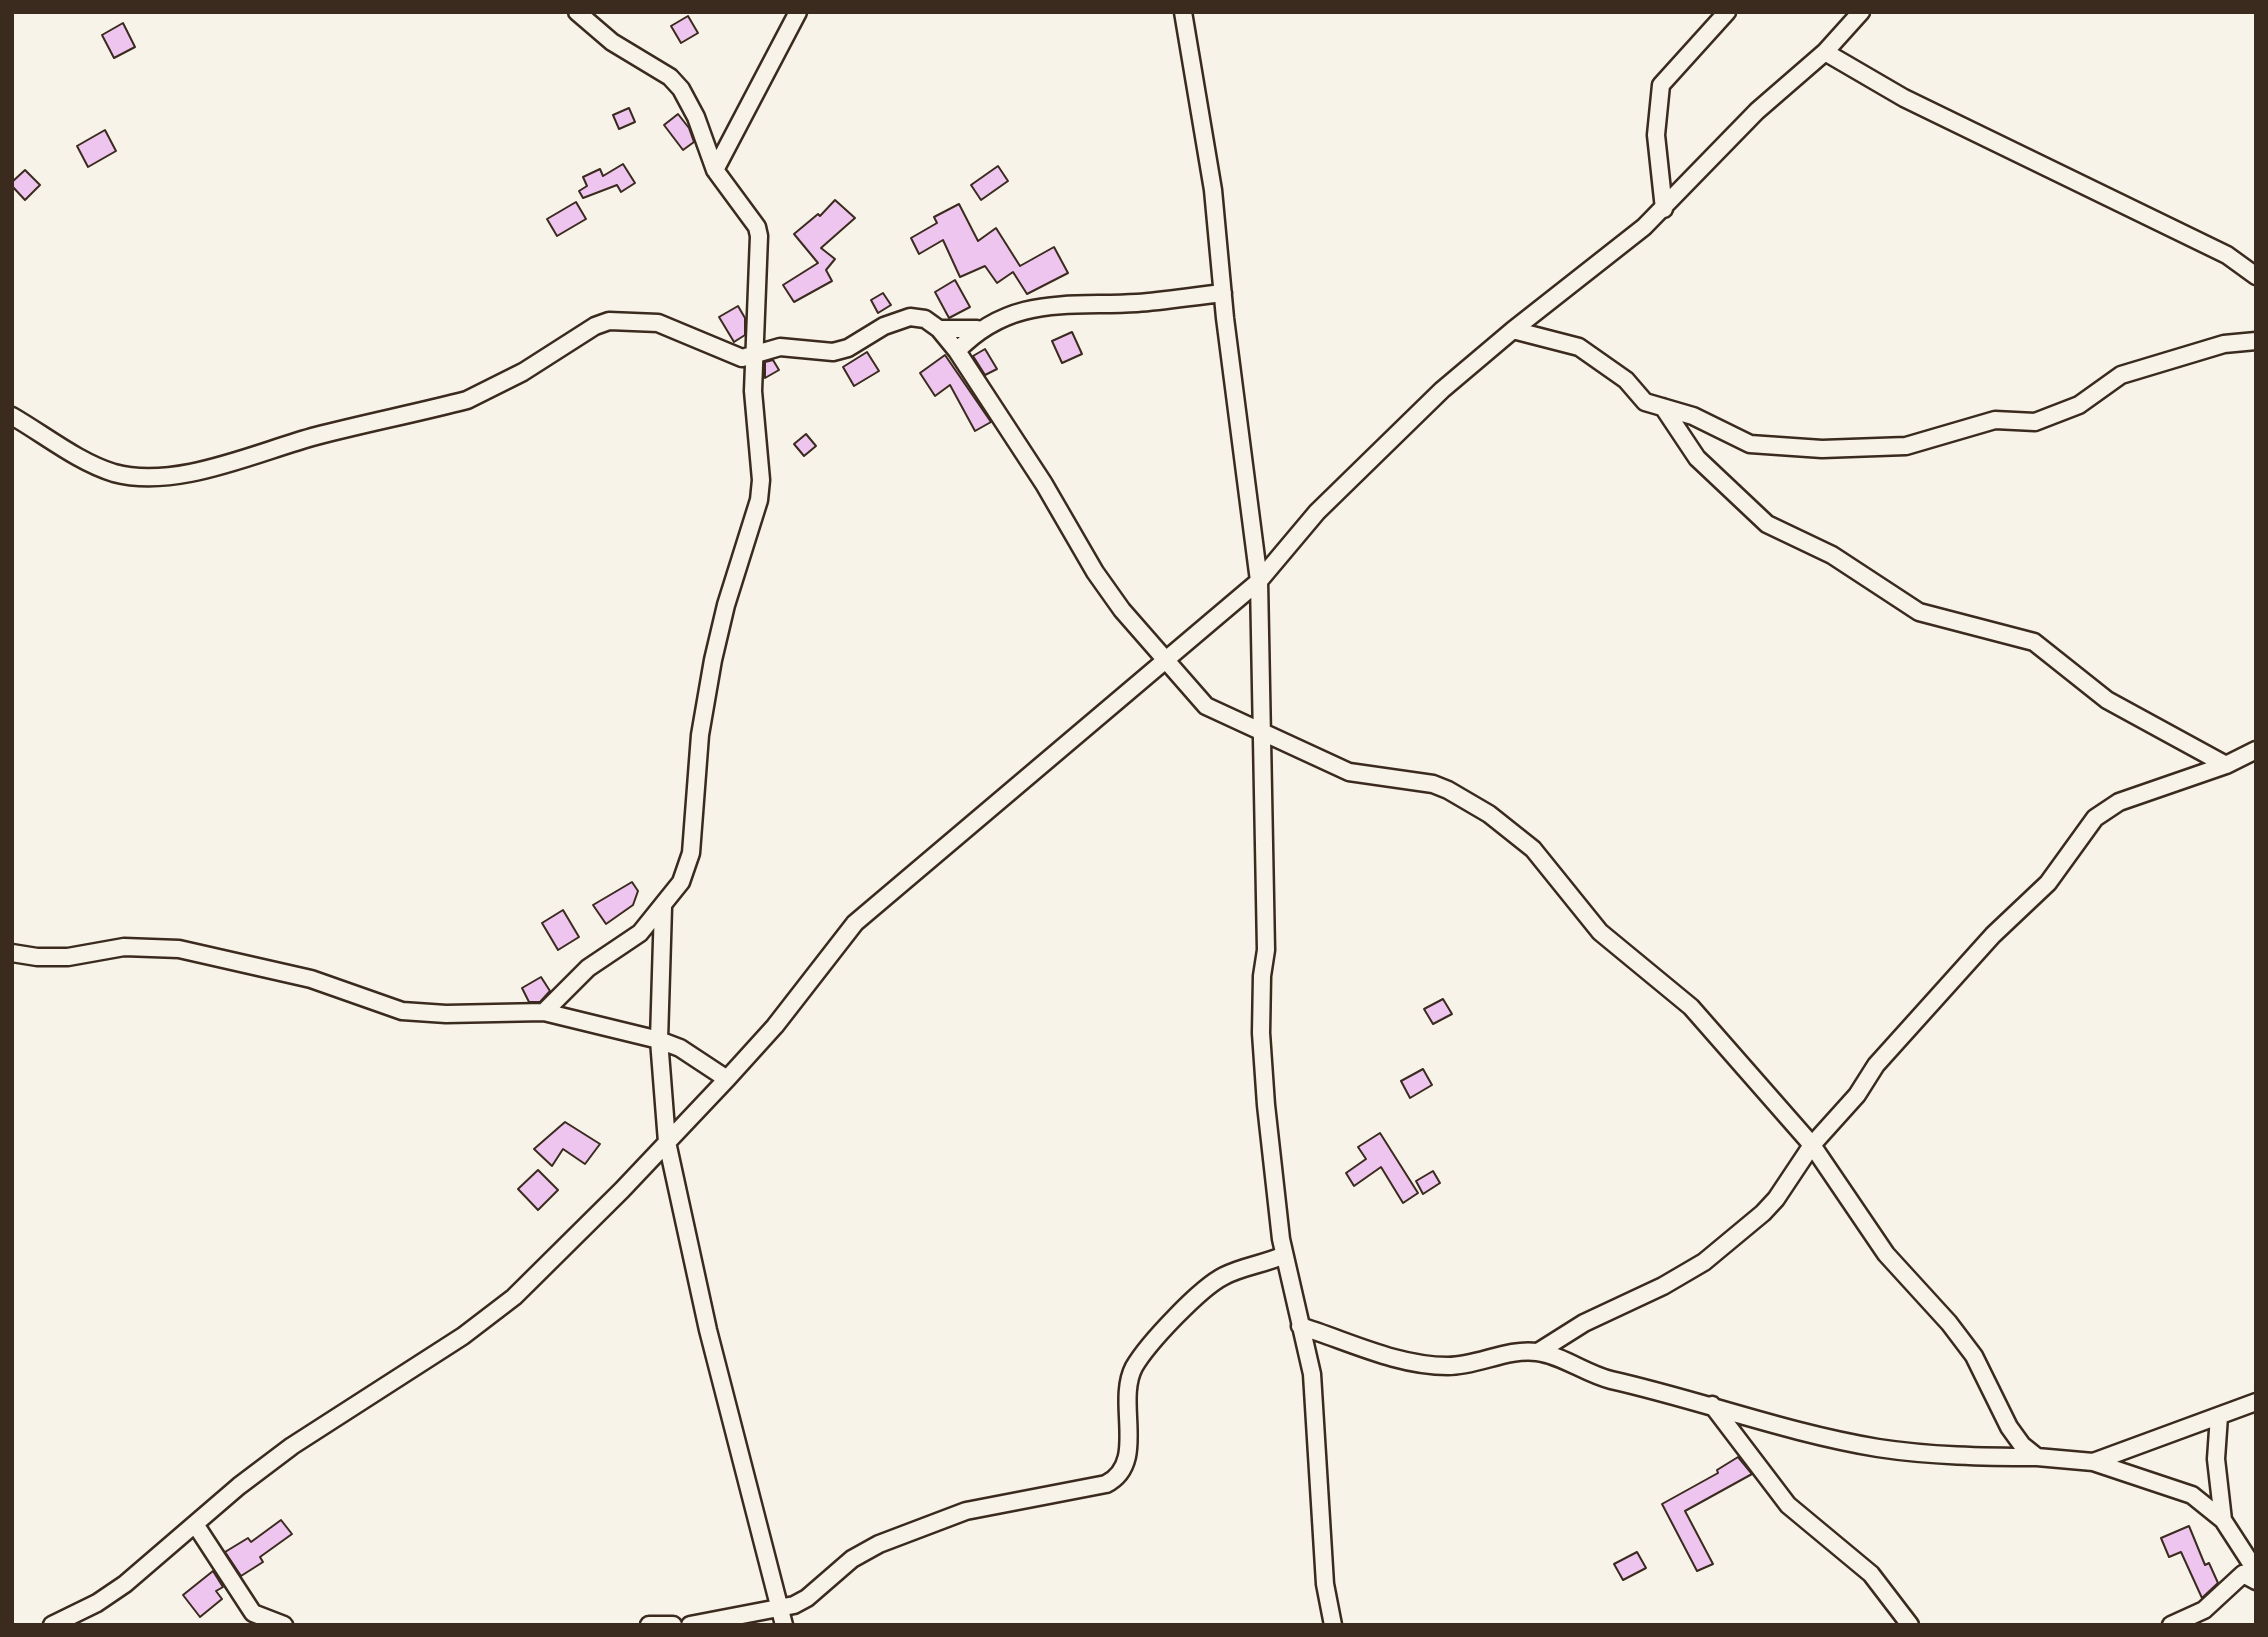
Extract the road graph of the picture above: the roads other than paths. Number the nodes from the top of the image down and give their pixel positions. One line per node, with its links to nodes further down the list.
1 (577, 12): 7 (street)
2 (798, 12): 7 (street)
3 (1183, 12): 10 (street)
4 (1727, 12): 8 (street)
5 (1861, 12): 6 (street)
6 (1825, 52): 8 (street); 9 (street)
7 (715, 170): 16 (street)
8 (1664, 209): 13 (street)
9 (2256, 276)
10 (1223, 293): 12 (street); 19 (street)
11 (939, 329): 12 (street); 15 (street); 16 (street)
12 (977, 330): 15 (street)
13 (1513, 330): 17 (street); 19 (street)
14 (2256, 341): 17 (street)
15 (957, 351): 20 (street)
16 (757, 355): 18 (street); 24 (street)
17 (1663, 407): 23 (street)
18 (17, 424)
19 (1259, 581): 20 (street); 21 (street)
20 (1166, 661): 21 (street); 28 (street)
21 (1261, 729): 30 (street); 31 (street)
22 (2256, 750): 23 (street)
23 (2226, 765): 30 (street)
24 (663, 907): 26 (street); 27 (street)
25 (12, 953): 26 (street)
26 (544, 1012): 27 (street)
27 (659, 1040): 28 (street); 29 (street)
28 (727, 1079): 29 (street)
29 (667, 1142): 40 (street); 43 (street)
30 (1812, 1145): 33 (street); 37 (street)
31 (1284, 1255): 32 (street); 43 (street)
32 (1300, 1326): 33 (street); 49 (street)
33 (1538, 1352): 35 (street)
34 (2256, 1402): 36 (street)
35 (1712, 1405): 37 (street); 50 (street)
36 (2219, 1416): 38 (street); 39 (street)
37 (2037, 1457): 38 (street)
38 (2093, 1461): 39 (street)
39 (2223, 1520): 41 (street)
40 (194, 1524): 44 (street); 45 (street)
41 (2256, 1571)
42 (2256, 1581): 51 (street)
43 (783, 1617): 48 (street)
44 (52, 1625)
45 (284, 1625)
46 (649, 1625): 47 (street)
47 (673, 1625)
48 (690, 1625)
49 (1333, 1625)
50 (1910, 1625)
51 (2171, 1625)

